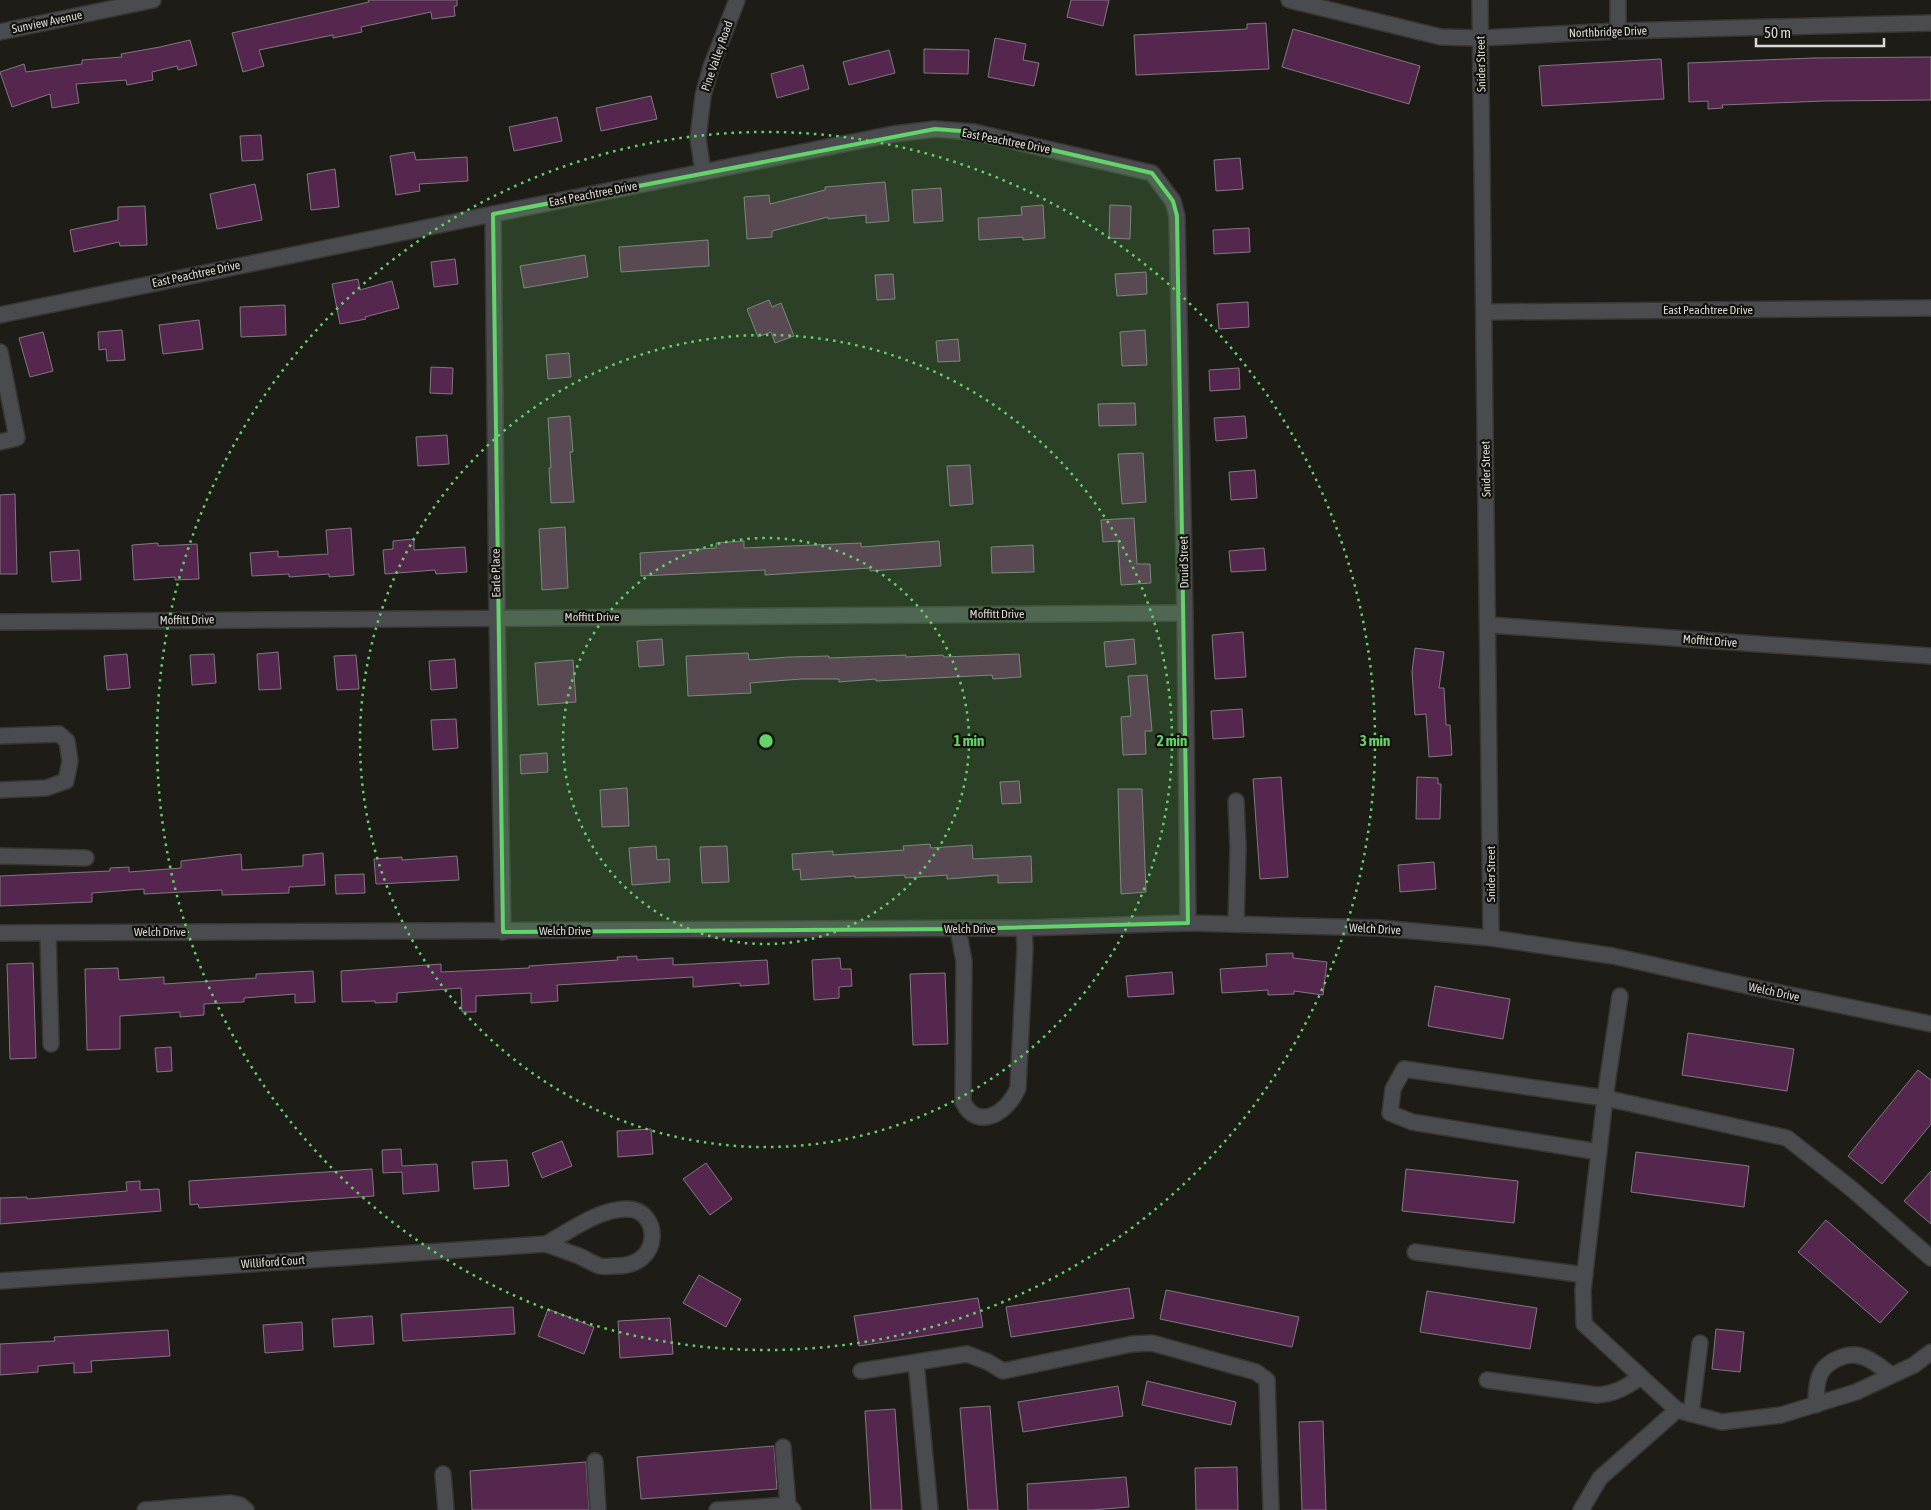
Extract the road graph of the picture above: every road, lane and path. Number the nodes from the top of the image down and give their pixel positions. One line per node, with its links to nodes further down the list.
1 (153, 0): 8 (street, Sunview Avenue)
2 (737, 0): 10 (street, Pine Valley Road)
3 (1289, 0): 9 (street, Northbridge Drive)
4 (1480, 0): 9 (street, Snider Street)
5 (1618, 0): 7 (street)
6 (1931, 23): 7 (street, Northbridge Drive)
7 (1618, 31): 9 (street, Northbridge Drive)
8 (0, 32)
9 (1480, 38): 14 (street, Snider Street)
10 (703, 172): 11 (street, East Peachtree Drive); 12 (street, East Peachtree Drive)
11 (1173, 201): 18 (street, Druid Street)
12 (493, 214): 15 (street, East Peachtree Drive); 19 (street, Earle Place)
13 (1931, 308): 14 (street, East Peachtree Drive)
14 (1484, 312): 21 (street, Snider Street)
15 (0, 315)
16 (0, 352): 17 (street)
17 (0, 442)
18 (1185, 613): 19 (street, Moffitt Drive); 28 (street, Druid Street)
19 (496, 617): 20 (street, Moffitt Drive); 33 (street, Earle Place)
20 (0, 622)
21 (1488, 625): 22 (street, Moffitt Drive); 35 (street, Snider Street)
22 (1931, 656)
23 (0, 736): 24 (street)
24 (0, 790)
25 (1236, 801): 29 (street)
26 (0, 856): 27 (street)
27 (86, 858)
28 (1188, 922): 29 (street, Welch Drive); 30 (street, Welch Drive)
29 (1236, 924): 35 (street, Welch Drive)
30 (1024, 928): 31 (street, Welch Drive); 31 (street)
31 (958, 929): 33 (street, Welch Drive)
32 (48, 932): 33 (street, Welch Drive); 34 (street, Welch Drive); 38 (street)
33 (503, 932)
34 (0, 933)
35 (1491, 938): 37 (street, Welch Drive)
36 (1620, 996): 39 (street)
37 (1931, 1024)
38 (51, 1044)
39 (1605, 1098): 40 (street); 40 (street); 43 (street)
40 (1599, 1152): 44 (street)
41 (546, 1244): 41 (street, Williford Court); 45 (street, Williford Court)
42 (1415, 1252): 44 (street)
43 (1931, 1258)
44 (1585, 1275): 51 (street)
45 (0, 1280)
46 (1700, 1343): 54 (street)
47 (1931, 1352): 50 (street)
48 (916, 1362): 49 (street); 64 (street); 65 (street)
49 (861, 1372)
50 (1892, 1375): 53 (street); 53 (street)
51 (1641, 1377): 52 (street); 54 (street)
52 (1487, 1380)
53 (1816, 1406): 54 (street)
54 (1684, 1412): 66 (street)
55 (783, 1447): 58 (street)
56 (595, 1462): 62 (street)
57 (443, 1474): 61 (street)
58 (791, 1507): 63 (street)
59 (145, 1510): 60 (street)
60 (246, 1510)
61 (446, 1510)
62 (598, 1510)
63 (717, 1510)
64 (930, 1510)
65 (1271, 1510)
66 (1580, 1510)

